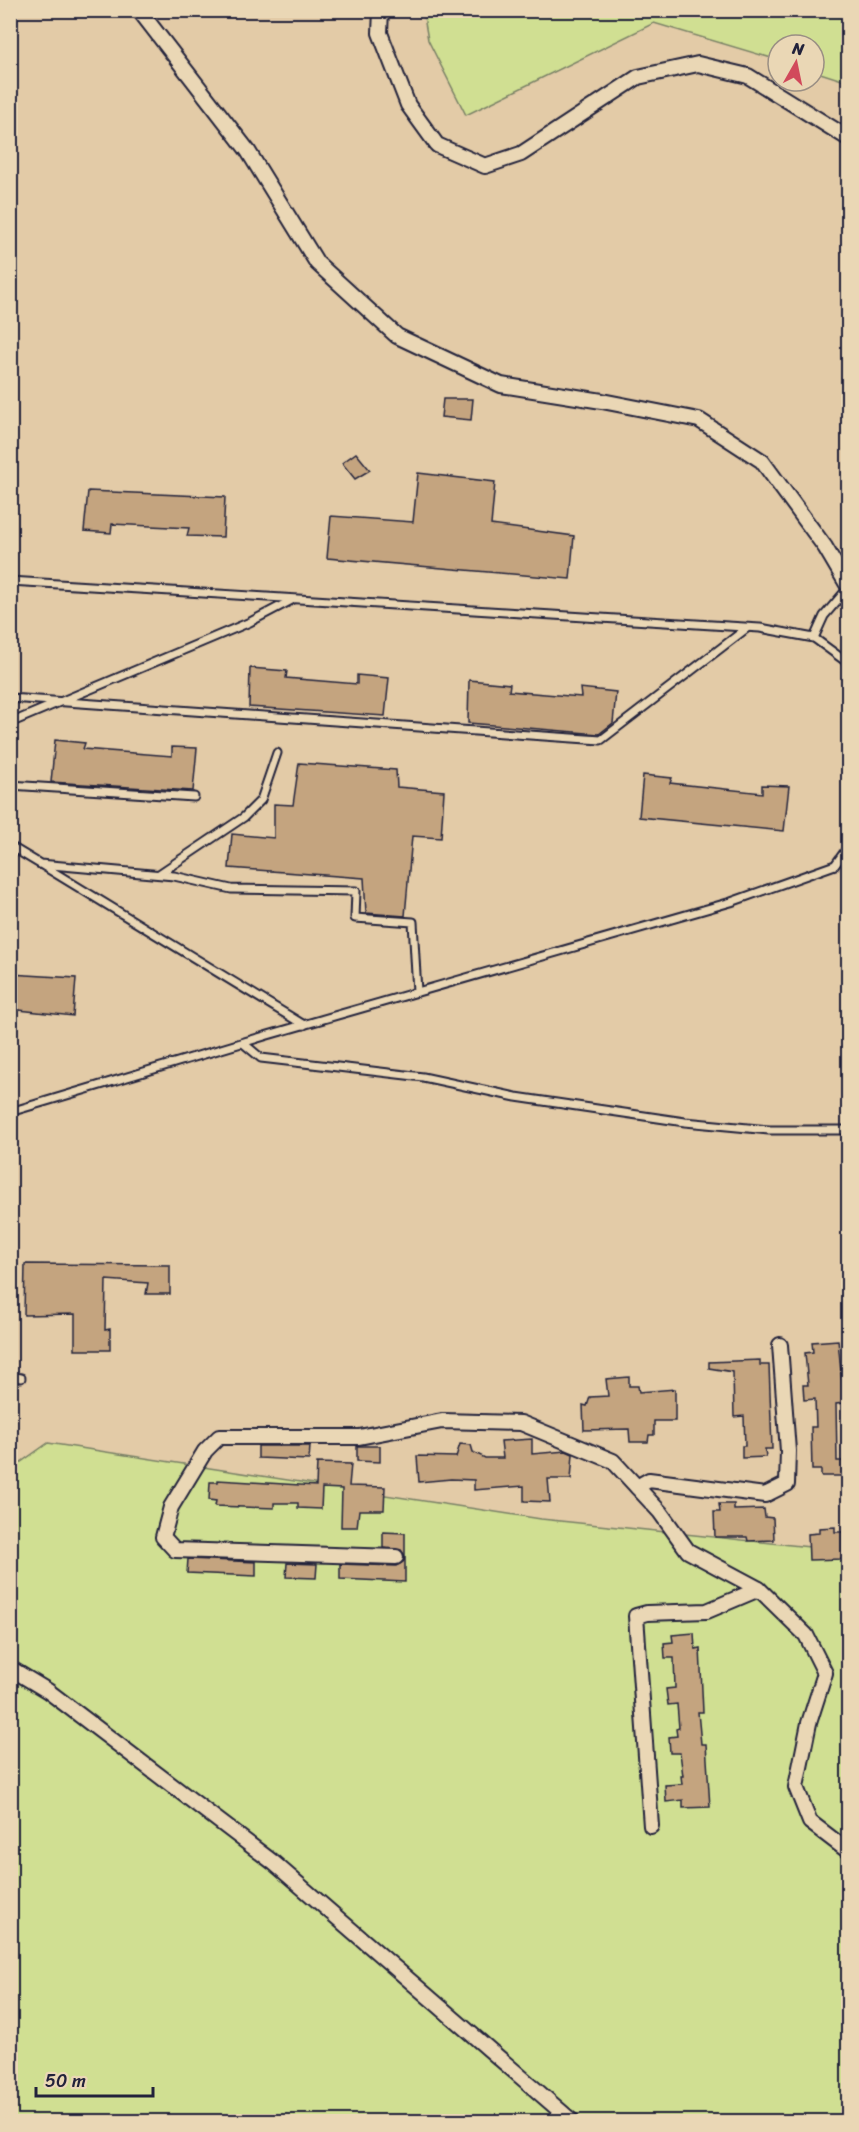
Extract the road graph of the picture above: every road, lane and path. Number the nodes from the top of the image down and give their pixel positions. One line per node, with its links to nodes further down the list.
1 (139, 10): 5 (street)
2 (381, 10): 3 (street)
3 (849, 138)
4 (10, 581): 6 (lane)
5 (849, 587): 8 (lane)
6 (294, 599): 7 (lane); 11 (lane)
7 (747, 628): 8 (lane); 11 (lane)
8 (814, 638): 9 (lane)
9 (849, 663)
10 (10, 698): 11 (lane)
11 (63, 702): 12 (lane)
12 (10, 723)
13 (277, 753): 19 (lane)
14 (10, 784): 15 (lane)
15 (194, 797)
16 (10, 846): 18 (lane)
17 (849, 847): 20 (lane)
18 (40, 864): 19 (lane); 21 (lane)
19 (159, 874): 20 (lane)
20 (417, 992): 21 (lane)
21 (304, 1025): 22 (lane)
22 (243, 1043): 23 (lane); 24 (lane)
23 (10, 1112)
24 (849, 1130)
25 (780, 1345): 28 (street)
26 (10, 1376): 27 (lane)
27 (21, 1378)
28 (637, 1487): 29 (street); 30 (street)
29 (396, 1557)
30 (759, 1589): 32 (street); 33 (street)
31 (10, 1668): 34 (street)
32 (651, 1826)
33 (849, 1851)
34 (573, 2121)

